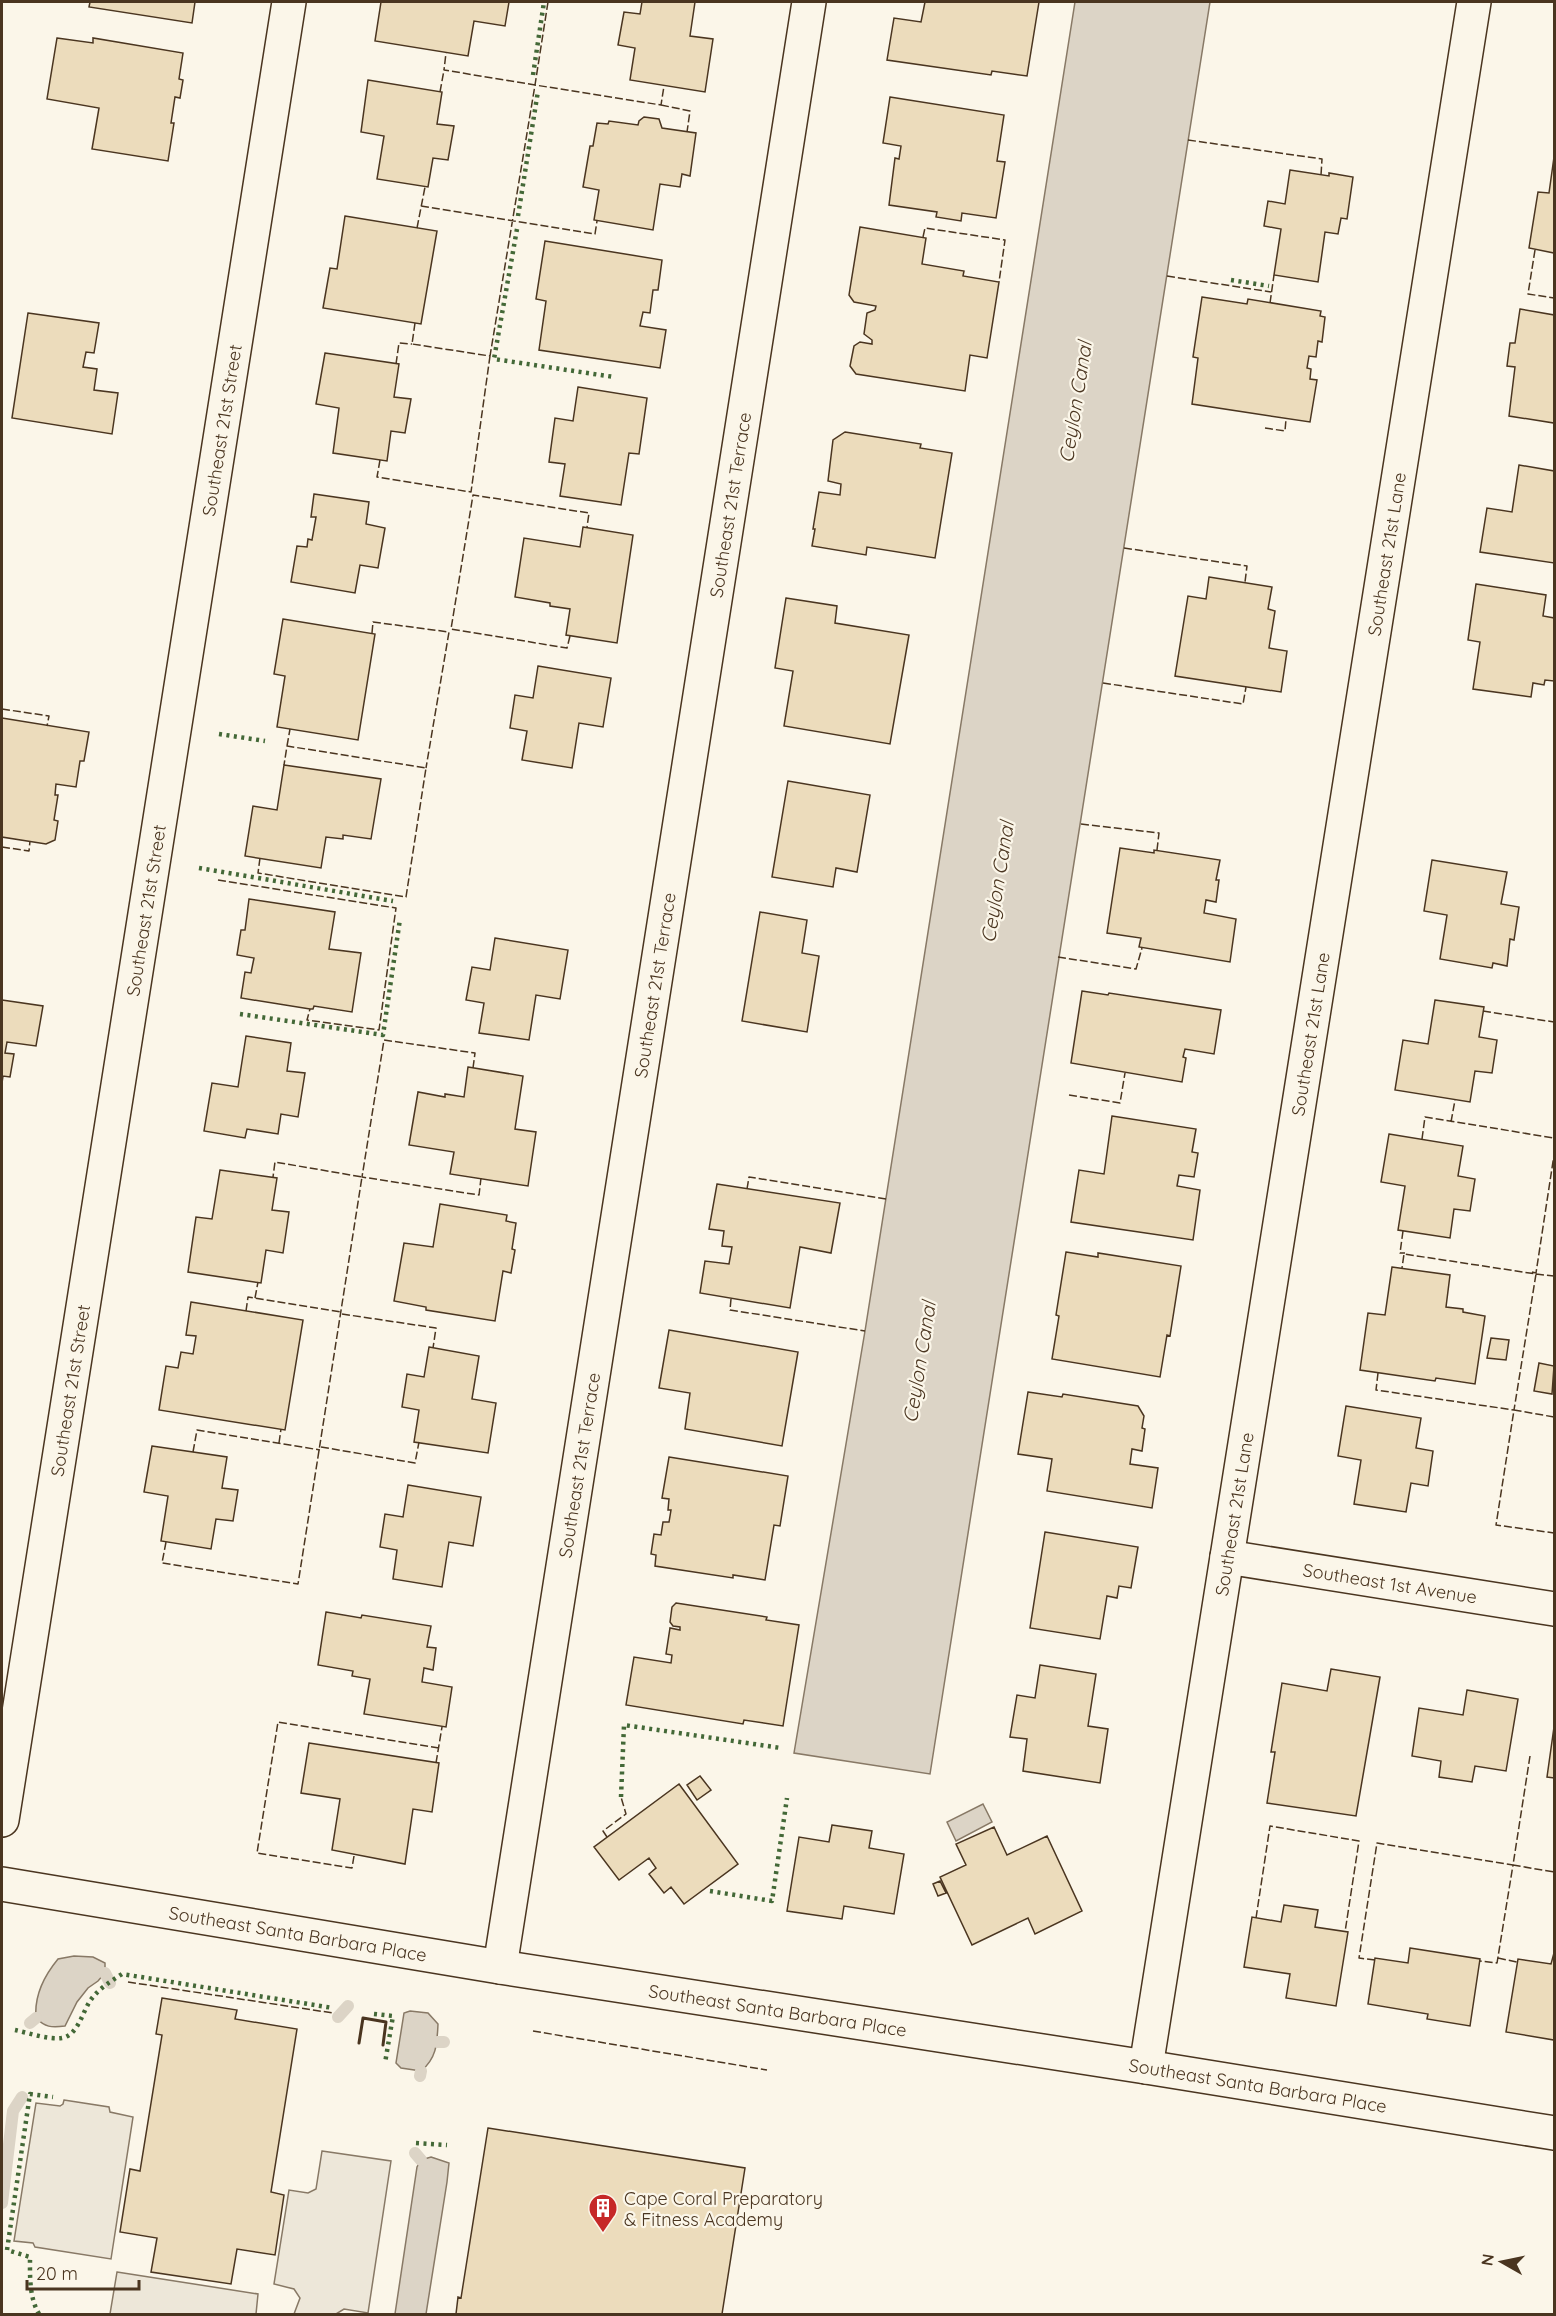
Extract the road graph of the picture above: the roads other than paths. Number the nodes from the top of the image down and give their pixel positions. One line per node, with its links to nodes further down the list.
1 (289, 2): 6 (street, Southeast 21st Street)
2 (809, 2): 8 (street, Southeast 21st Terrace)
3 (1474, 2): 4 (street, Southeast 21st Lane)
4 (1227, 1557): 5 (street, Southeast 1st Avenue); 9 (street, Southeast 21st Lane)
5 (1554, 1608)
6 (2, 1820)
7 (2, 1884): 8 (street, Southeast Santa Barbara Place)
8 (500, 1967): 9 (street, Southeast Santa Barbara Place)
9 (1146, 2067): 10 (street, Southeast Santa Barbara Place)
10 (1554, 2133)

